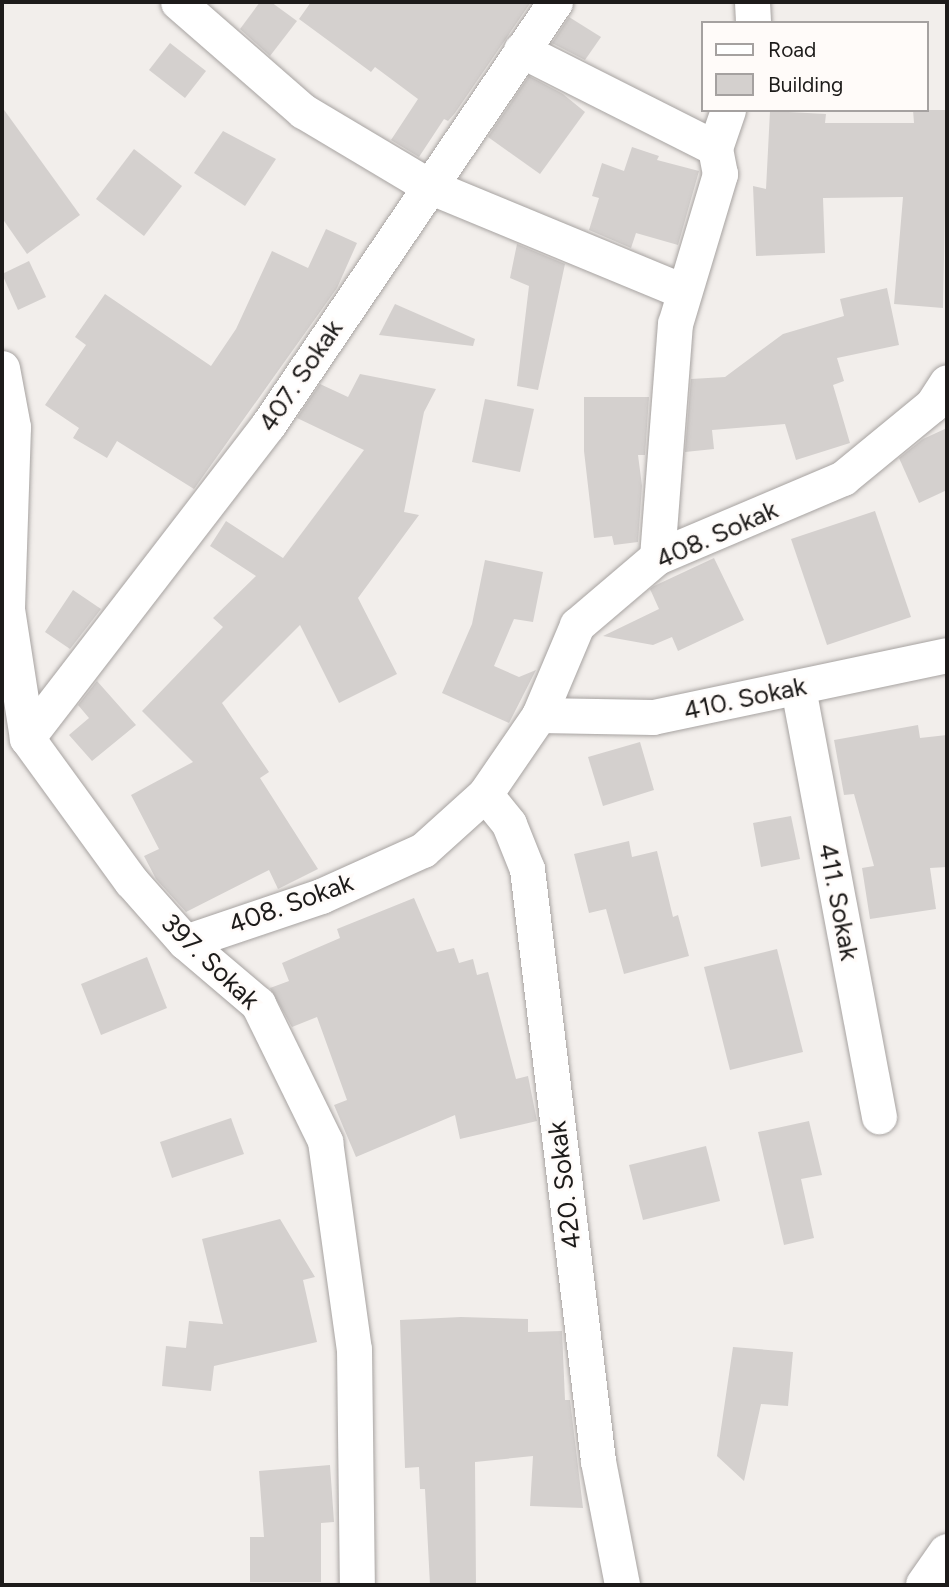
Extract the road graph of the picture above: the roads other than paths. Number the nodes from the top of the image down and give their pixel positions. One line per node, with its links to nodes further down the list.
1 (178, 2): 8 (street)
2 (555, 2): 5 (street, 407. Sokak)
3 (752, 2): 4 (street)
4 (753, 21)
5 (521, 50): 7 (street); 8 (street, 407. Sokak)
6 (727, 112): 7 (street)
7 (715, 148): 9 (street)
8 (429, 186): 9 (street); 16 (street, 407. Sokak)
9 (683, 291): 12 (street)
10 (2, 368): 16 (street, 397. Sokak)
11 (947, 382): 12 (street, 408. Sokak)
12 (657, 557): 15 (street, 408. Sokak)
13 (947, 655): 14 (street, 410. Sokak)
14 (798, 688): 15 (street, 410. Sokak); 19 (street, 411. Sokak)
15 (540, 715): 17 (street, 408. Sokak)
16 (27, 738): 18 (street, 397. Sokak)
17 (485, 794): 18 (street, 408. Sokak); 22 (street, 420. Sokak)
18 (185, 942): 21 (street, 397. Sokak)
19 (879, 1116)
20 (947, 1553): 23 (highway)
21 (357, 1585)
22 (622, 1585)
23 (926, 1585)

